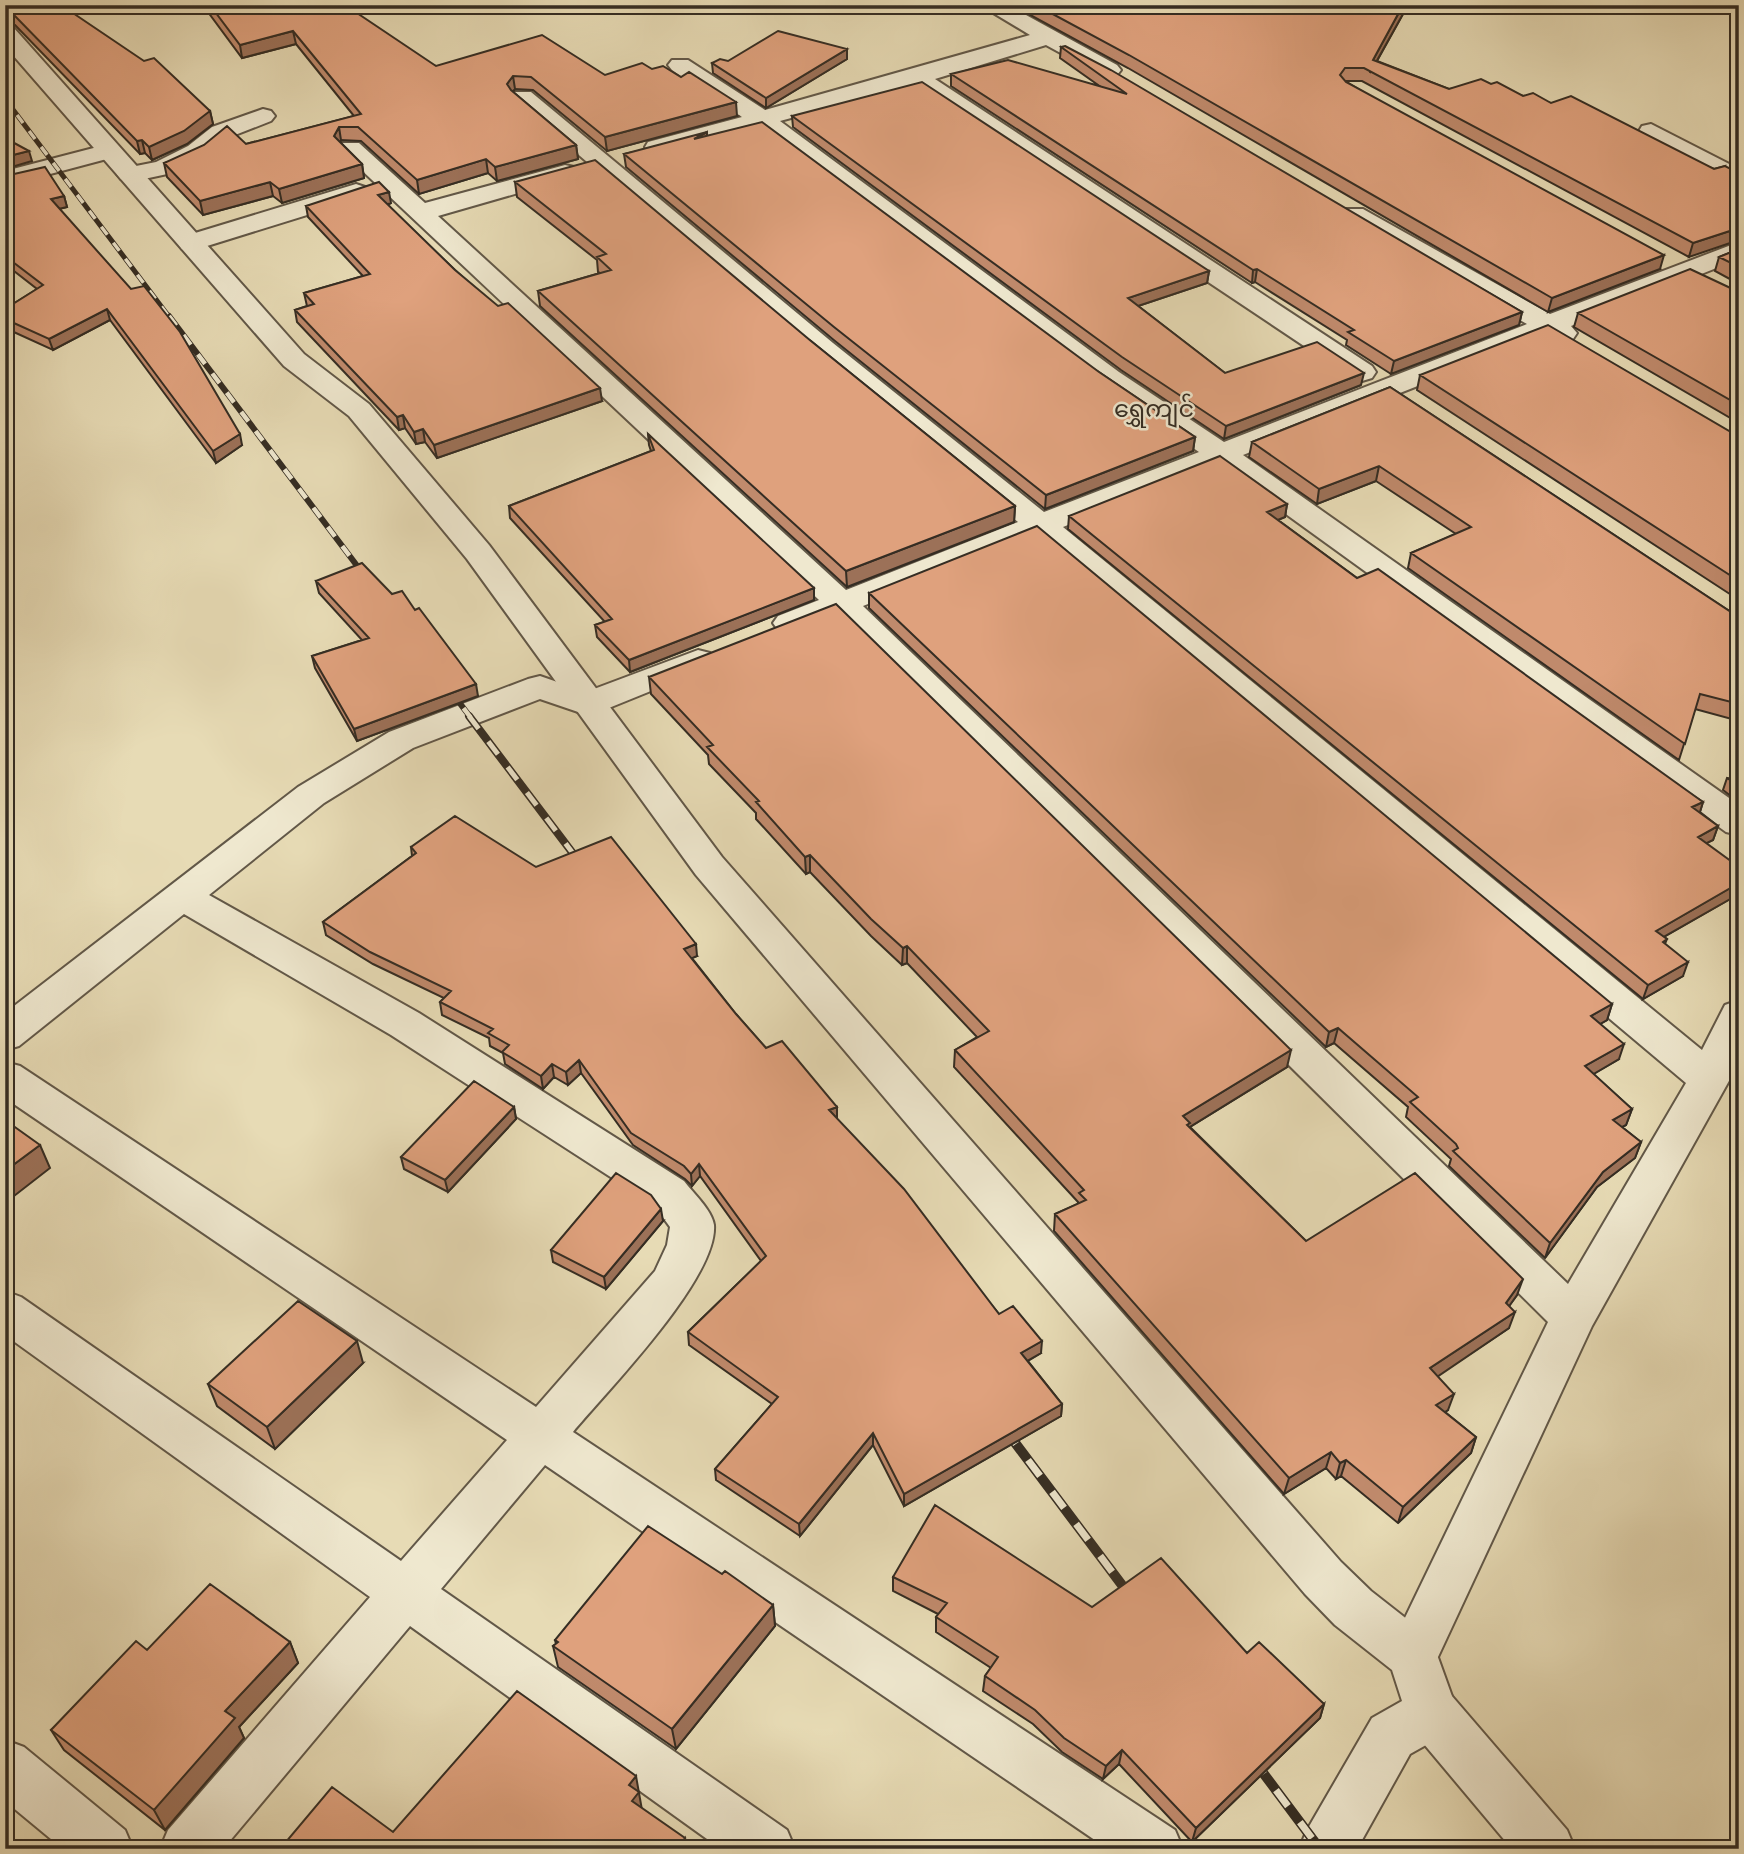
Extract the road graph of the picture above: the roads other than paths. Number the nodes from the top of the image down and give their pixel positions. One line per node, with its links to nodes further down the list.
1 (991, 5): 3 (street)
2 (5, 32): 12 (street)
3 (1048, 37): 5 (street); 6 (street)
4 (680, 65): 9 (street)
5 (916, 77): 9 (street); 25 (street)
6 (1130, 82)
7 (523, 97): 13 (street)
8 (263, 116): 12 (street)
9 (760, 117): 13 (street); 27 (street)
10 (1651, 131): 15 (street)
11 (350, 148): 16 (street)
12 (120, 162): 14 (street); 19 (street)
13 (604, 162): 18 (street); 28 (street)
14 (5, 179)
15 (1739, 179)
16 (386, 182): 18 (street); 19 (street)
17 (1329, 200): 23 (street)
18 (422, 212): 29 (street)
19 (191, 243): 32 (street)
20 (1739, 250): 21 (street)
21 (1674, 263): 22 (street); 23 (street)
22 (1718, 287)
23 (1548, 325): 24 (street); 25 (street)
24 (1584, 346)
25 (1385, 387): 26 (street); 27 (street)
26 (1419, 410)
27 (1222, 454): 28 (street); 33 (street)
28 (1041, 525): 29 (street); 38 (street)
29 (841, 603): 30 (street); 40 (street)
30 (767, 632)
31 (730, 647): 32 (street)
32 (587, 704): 34 (street); 43 (street)
33 (1739, 822)
34 (182, 896): 36 (street); 41 (street)
35 (1739, 1015): 38 (street)
36 (5, 1035)
37 (5, 1077): 41 (street)
38 (1709, 1079): 40 (street)
39 (5, 1310): 42 (street)
40 (1573, 1317): 43 (street)
41 (540, 1435): 42 (street); 49 (street)
42 (405, 1592): 47 (street); 48 (street)
43 (1413, 1655): 44 (street)
44 (1432, 1713): 50 (street); 51 (street)
45 (5, 1766): 46 (street)
46 (106, 1849)
47 (187, 1849)
48 (768, 1849)
49 (1156, 1849)
50 (1326, 1849)
51 (1548, 1849)

